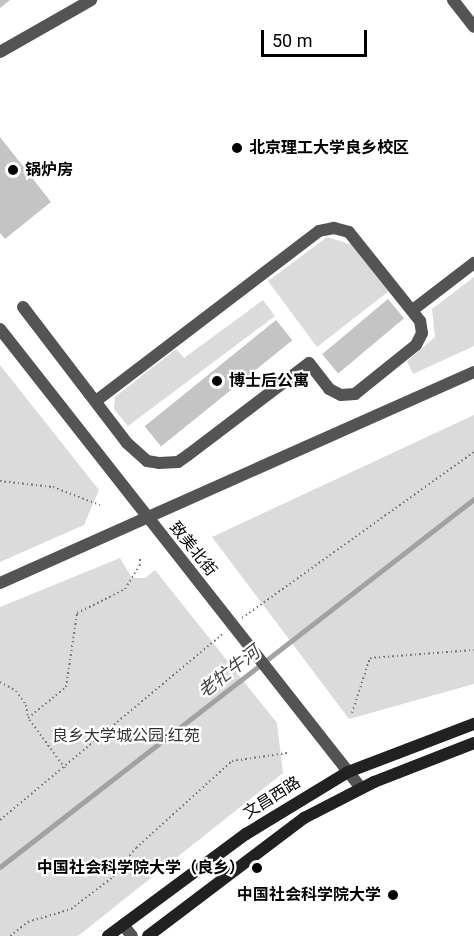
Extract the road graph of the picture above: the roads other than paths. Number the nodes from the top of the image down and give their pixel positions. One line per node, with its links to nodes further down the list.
1 (91, 0): 4 (street)
2 (453, 0): 3 (street)
3 (474, 27)
4 (0, 52)
5 (474, 263): 7 (street)
6 (23, 307): 10 (street)
7 (414, 309): 10 (street); 10 (street)
8 (0, 329): 11 (street, 致美北街)
9 (474, 372): 11 (street)
10 (96, 401)
11 (148, 519): 12 (street); 15 (street, 致美北街)
12 (0, 583)
13 (474, 724): 15 (main road, 文昌西路)
14 (474, 743): 16 (main road, 文昌西路)
15 (348, 772): 16 (street, 致美北街); 17 (main road, 文昌西路)
16 (361, 788): 20 (main road, 文昌西路)
17 (123, 925): 18 (main road, 文昌西路); 19 (street)
18 (108, 936)
19 (132, 936)
20 (148, 936)

